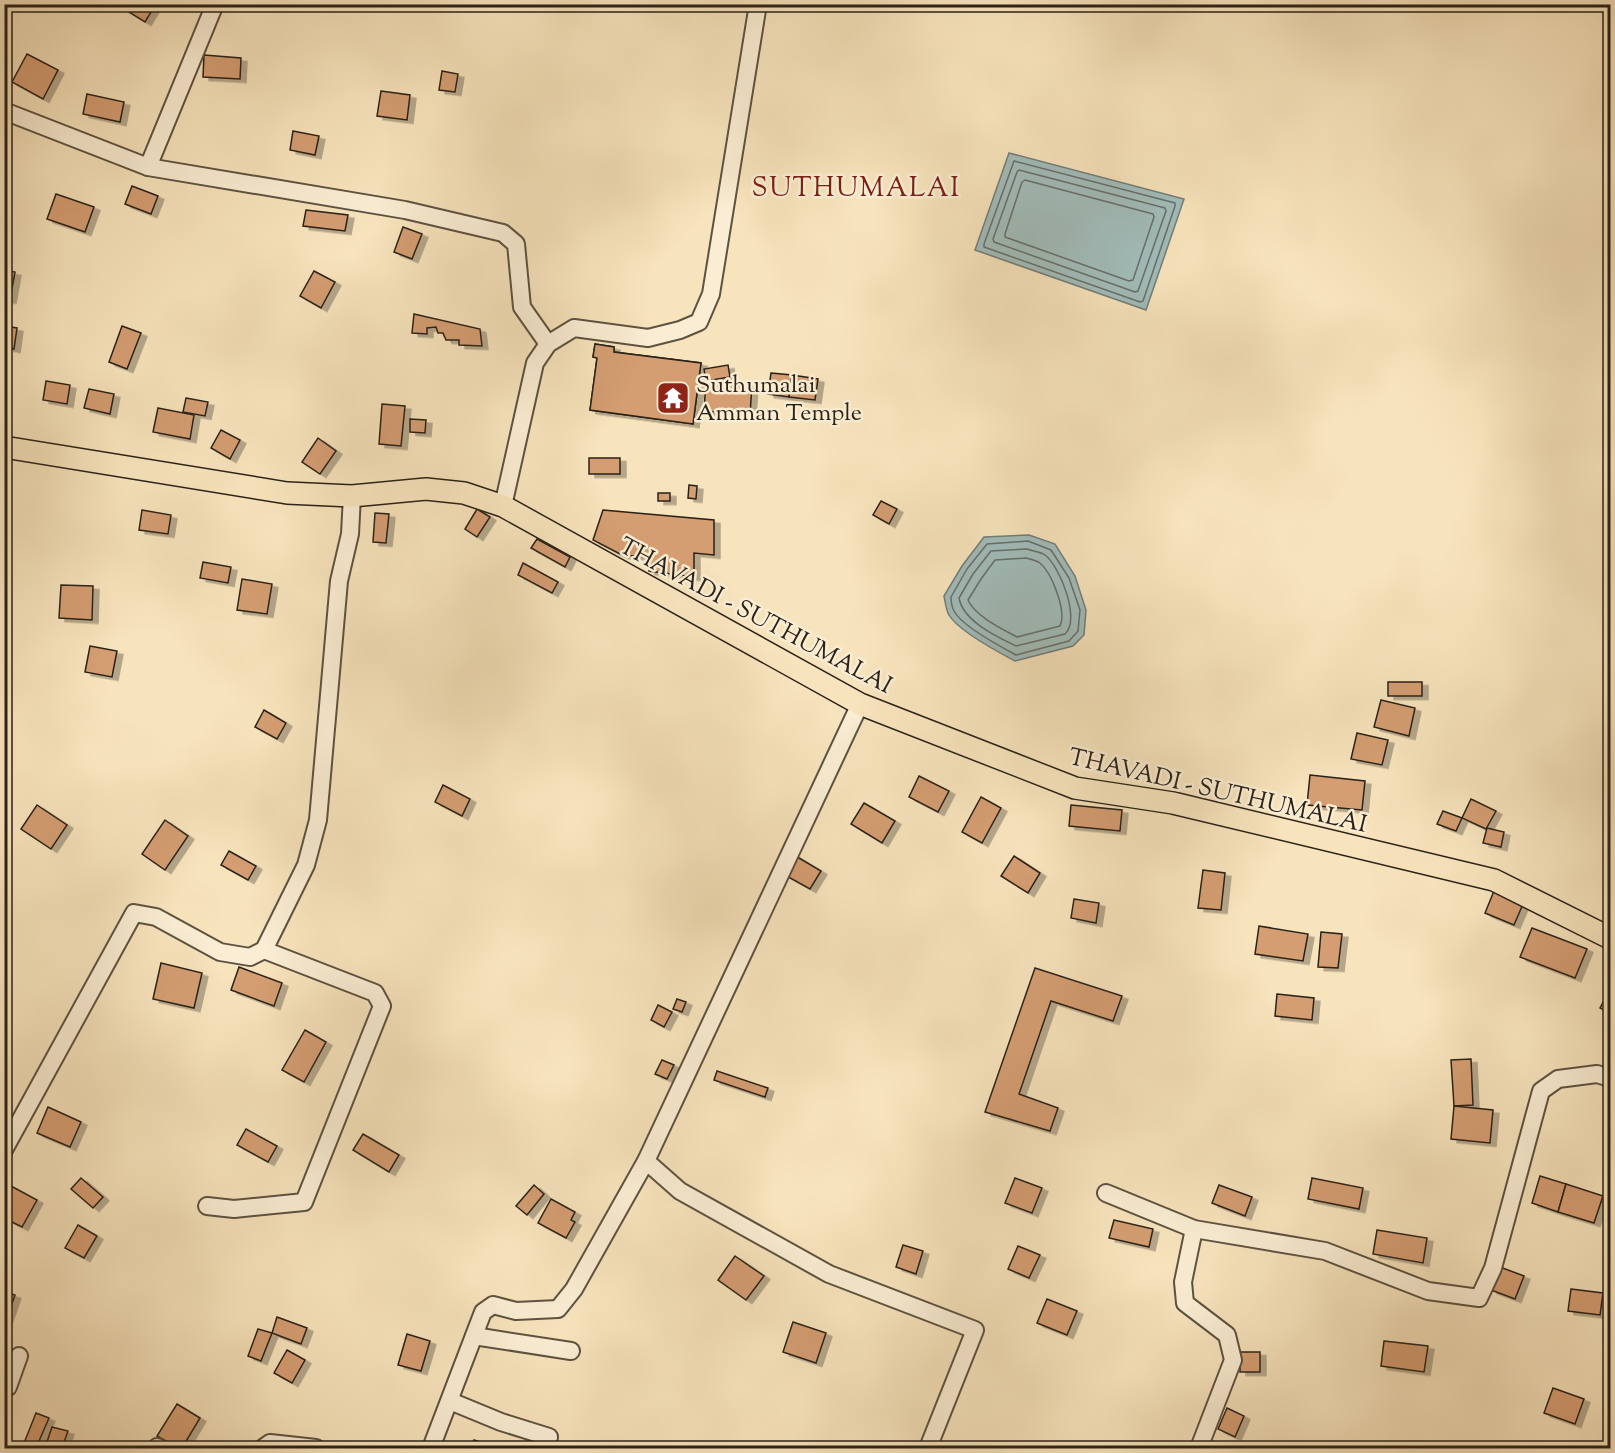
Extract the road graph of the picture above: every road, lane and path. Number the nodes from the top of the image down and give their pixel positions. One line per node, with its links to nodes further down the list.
1 (215, 4): 4 (street)
2 (758, 4): 5 (street)
3 (4, 111): 4 (street)
4 (148, 167): 5 (street)
5 (548, 344): 8 (street)
6 (4, 447): 7 (main road, THAVADI - SUTHUMALAI)
7 (352, 496): 8 (main road, THAVADI - SUTHUMALAI); 11 (street)
8 (502, 506): 9 (main road, THAVADI - SUTHUMALAI)
9 (860, 704): 10 (main road, THAVADI - SUTHUMALAI); 14 (street)
10 (1611, 938)
11 (264, 950): 13 (street); 16 (street)
12 (1611, 1078): 17 (street)
13 (4, 1150)
14 (646, 1161): 18 (street); 27 (street)
15 (1106, 1193): 17 (street)
16 (207, 1206)
17 (1194, 1229): 28 (street)
18 (474, 1336): 19 (street); 22 (street)
19 (571, 1351)
20 (19, 1356): 21 (street)
21 (4, 1389)
22 (450, 1401): 23 (street); 26 (street)
23 (549, 1437)
24 (263, 1449): 25 (street)
25 (316, 1449)
26 (431, 1449)
27 (928, 1449)
28 (1199, 1449)

